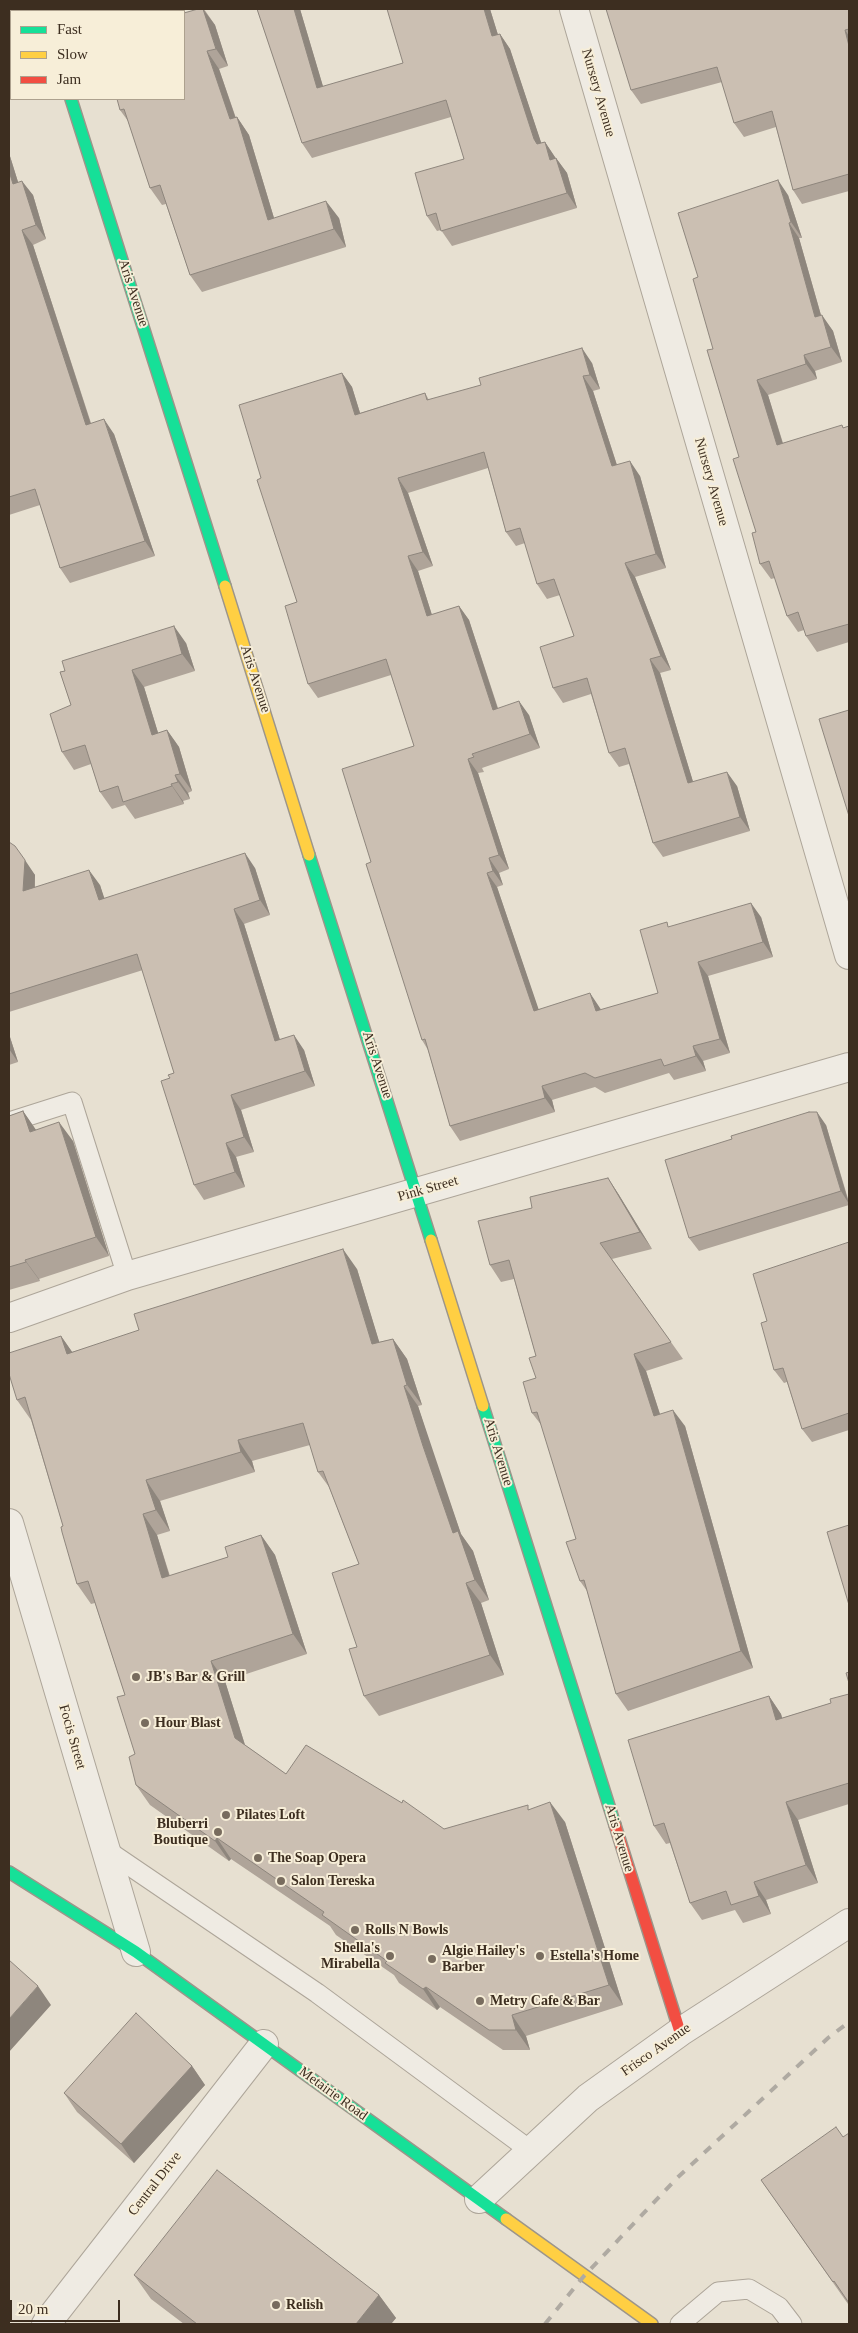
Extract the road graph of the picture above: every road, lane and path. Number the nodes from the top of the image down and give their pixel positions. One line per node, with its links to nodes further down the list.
1 (574, 9): 3 (street, Nursery Avenue)
2 (72, 100): 6 (street, Aris Avenue)
3 (849, 955)
4 (849, 1067): 6 (street, Pink Street)
5 (9, 1122): 7 (lane)
6 (417, 1192): 7 (street, Pink Street); 14 (street, Aris Avenue)
7 (127, 1276): 8 (street, Pink Street)
8 (9, 1318)
9 (9, 1523): 10 (street, Focis Street)
10 (105, 1849): 13 (street, Focis Street); 16 (lane)
11 (9, 1872): 13 (street, Metairie Road)
12 (849, 1923): 14 (street, Frisco Avenue)
13 (136, 1952): 15 (street, Metairie Road)
14 (680, 2032): 16 (street, Frisco Avenue)
15 (264, 2044): 17 (street, Metairie Road); 19 (street, Central Drive)
16 (531, 2151): 17 (street, Frisco Avenue)
17 (479, 2199): 18 (street, Metairie Road)
18 (648, 2323)
19 (46, 2324)
20 (680, 2324): 21 (lane)
21 (792, 2324)

